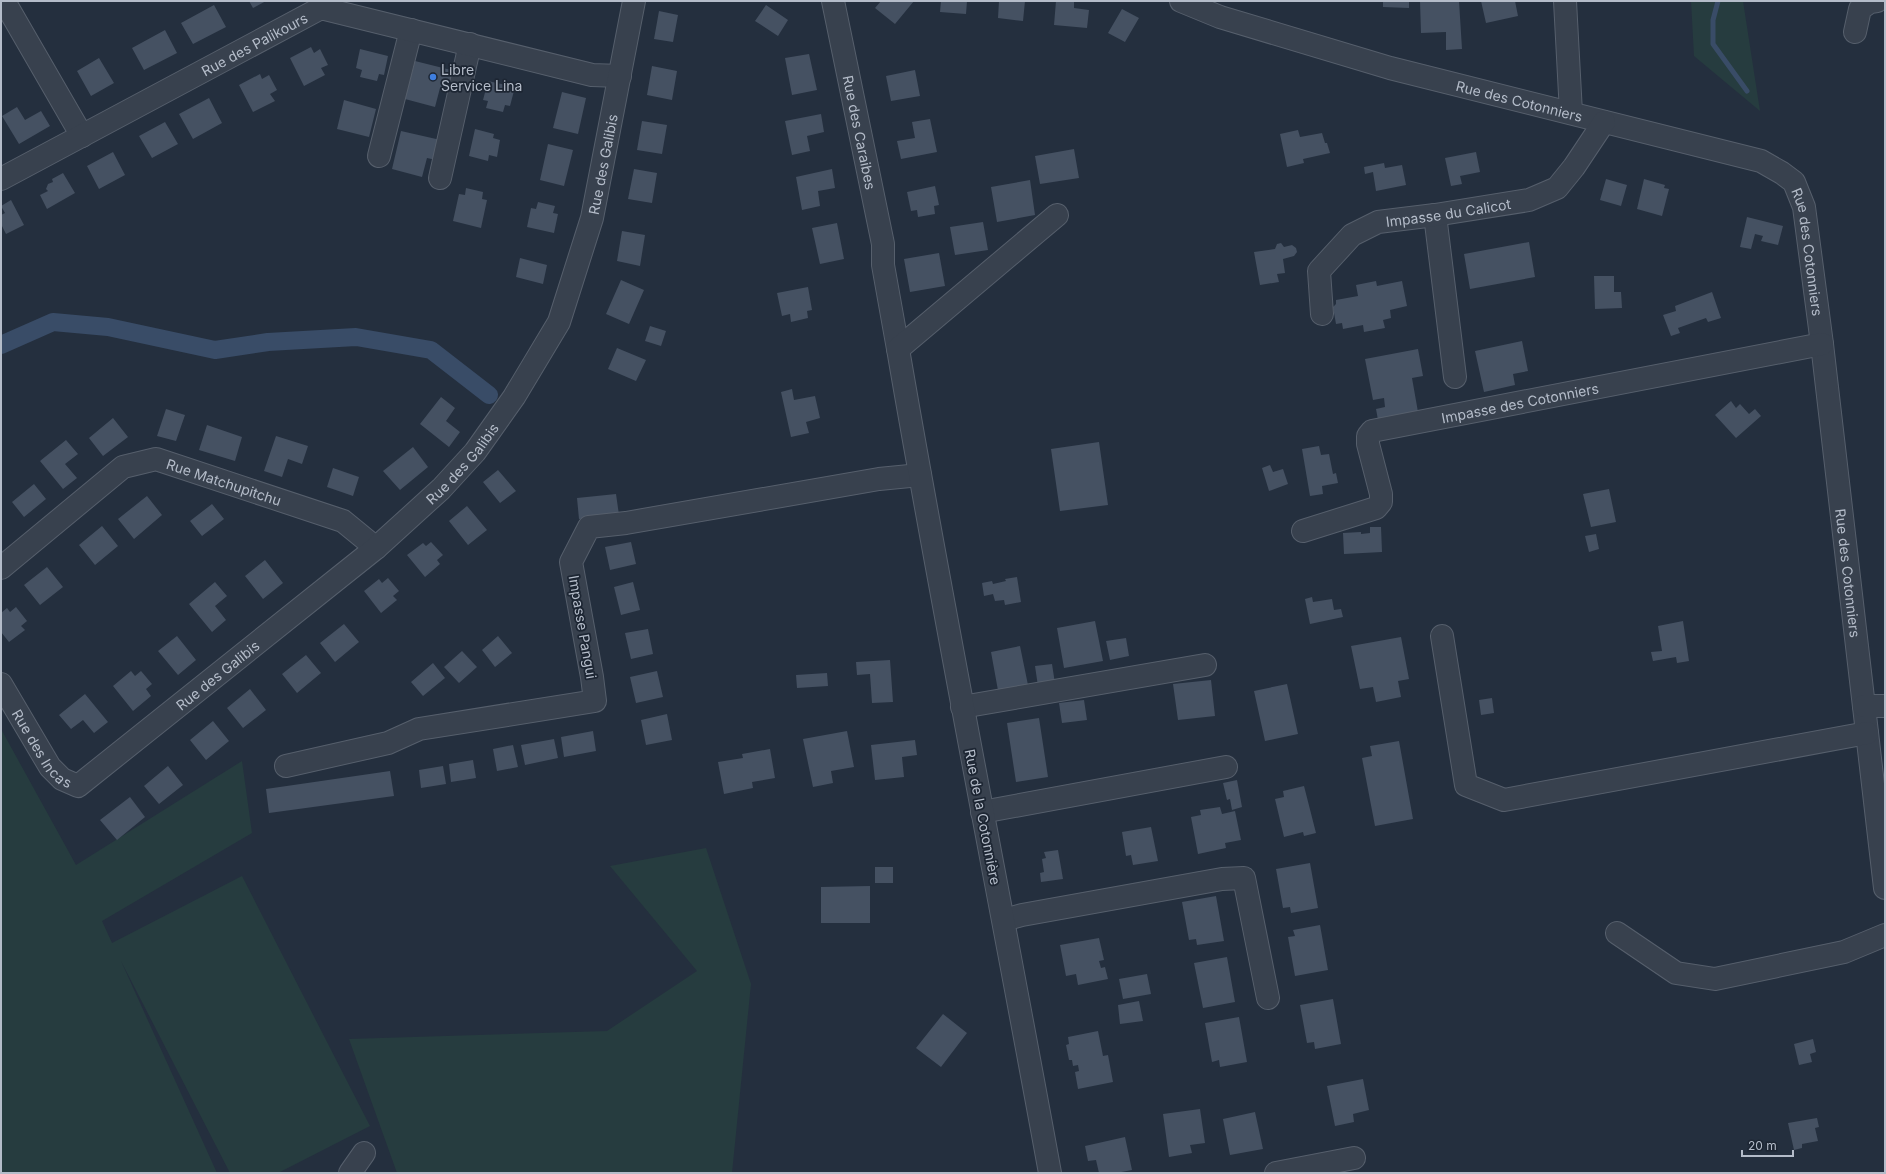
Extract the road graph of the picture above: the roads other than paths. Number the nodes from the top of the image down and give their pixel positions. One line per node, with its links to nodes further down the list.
1 (4, 1): 14 (street)
2 (634, 1): 11 (street, Rue des Galibis)
3 (833, 1): 22 (street, Rue des Caraibes)
4 (1181, 1): 12 (street, Rue des Cotonniers)
5 (1565, 1): 12 (street)
6 (1877, 1): 9 (street)
7 (322, 4): 8 (street, Rue des Palikours); 14 (street, Rue des Palikours)
8 (411, 30): 10 (street, Rue des Palikours); 15 (street)
9 (1855, 32)
10 (470, 44): 11 (street, Rue des Palikours); 16 (street)
11 (620, 76): 26 (street, Rue des Galibis)
12 (1571, 113): 13 (street, Rue des Cotonniers)
13 (1604, 122): 19 (street, Impasse du Calicot); 21 (street, Rue des Cotonniers)
14 (82, 136): 17 (street, Rue des Palikours)
15 (379, 156)
16 (440, 178)
17 (1, 180)
18 (1057, 215): 22 (street)
19 (1435, 215): 20 (street, Impasse du Calicot); 23 (street)
20 (1322, 314)
21 (1822, 344): 25 (street, Impasse des Cotonniers); 31 (street, Rue des Cotonniers)
22 (898, 349): 24 (street, Rue de la Cotonnière)
23 (1455, 377)
24 (918, 468): 32 (street, Rue de la Cotonnière); 34 (street, Impasse Pangui)
25 (1303, 531)
26 (376, 548): 27 (street, Rue Matchupitchu); 36 (street, Rue des Galibis)
27 (1, 568)
28 (1442, 636): 33 (street)
29 (1205, 665): 32 (street)
30 (1, 684): 36 (street, Rue des Incas)
31 (1874, 706): 33 (street, Rue des Cotonniers)
32 (962, 707): 37 (street, Rue de la Cotonnière)
33 (1867, 733): 38 (street, Rue des Cotonniers)
34 (286, 766)
35 (1226, 767): 37 (street)
36 (78, 786)
37 (982, 812): 39 (street, Rue de la Cotonnière)
38 (1885, 888)
39 (1004, 920): 42 (street); 46 (street, Rue de la Cotonnière)
40 (1617, 933): 41 (street)
41 (1885, 935)
42 (1268, 998)
43 (364, 1153): 45 (street)
44 (1354, 1158): 47 (street)
45 (350, 1173)
46 (1050, 1173)
47 (1276, 1173)

